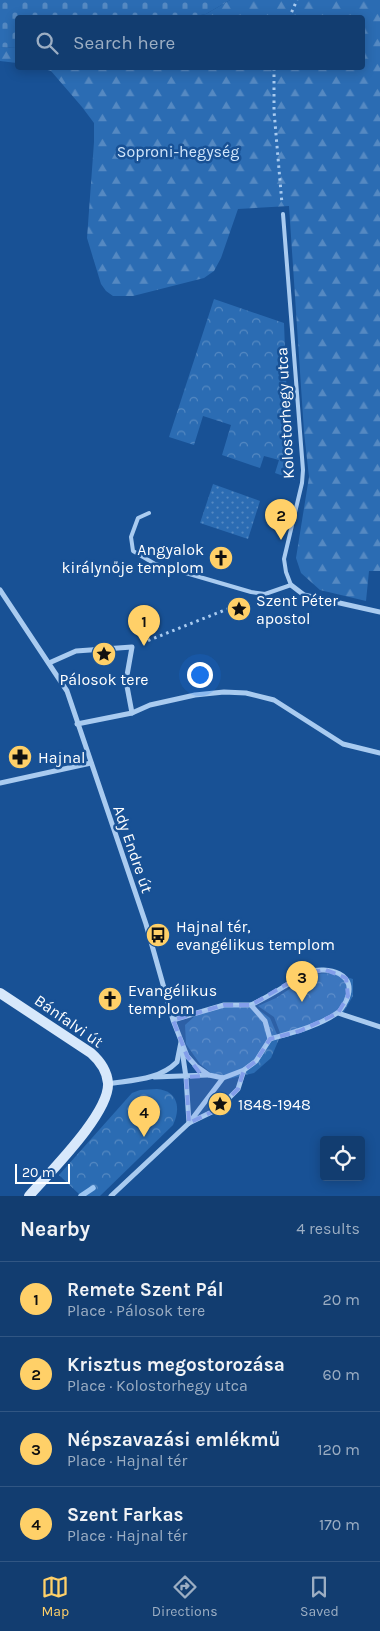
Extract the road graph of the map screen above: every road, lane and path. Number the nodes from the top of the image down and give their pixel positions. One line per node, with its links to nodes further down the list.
1 (297, 0): 2 (path)
2 (290, 15)
3 (274, 70): 4 (path)
4 (283, 214): 6 (lane, Kolostorhegy utca)
5 (149, 513): 6 (lane)
6 (291, 585): 9 (street)
7 (0, 590): 11 (street, Ady Endre út)
8 (237, 605): 10 (path)
9 (380, 612)
10 (132, 647): 11 (street); 12 (street)
11 (49, 663): 13 (street, Ady Endre út)
12 (132, 713): 13 (street); 14 (street)
13 (77, 724): 15 (street, Ady Endre út)
14 (380, 753)
15 (90, 763): 16 (street); 20 (street, Ady Endre út)
16 (0, 783)
17 (0, 993): 29 (street, Bánfalvi út)
18 (251, 1005): 19 (street); 20 (street); 22 (street)
19 (338, 1013): 21 (street); 22 (street)
20 (173, 1020): 23 (street, Ady Endre út)
21 (380, 1027)
22 (270, 1039): 24 (street)
23 (181, 1042): 25 (street); 26 (street); 27 (street)
24 (244, 1070): 28 (street); 30 (street)
25 (209, 1075): 27 (street); 28 (street)
26 (151, 1077): 27 (street); 29 (street)
27 (186, 1077): 30 (street)
28 (223, 1078): 30 (street)
29 (108, 1084): 31 (street)
30 (189, 1123): 32 (street)
31 (29, 1196)
32 (111, 1196)

